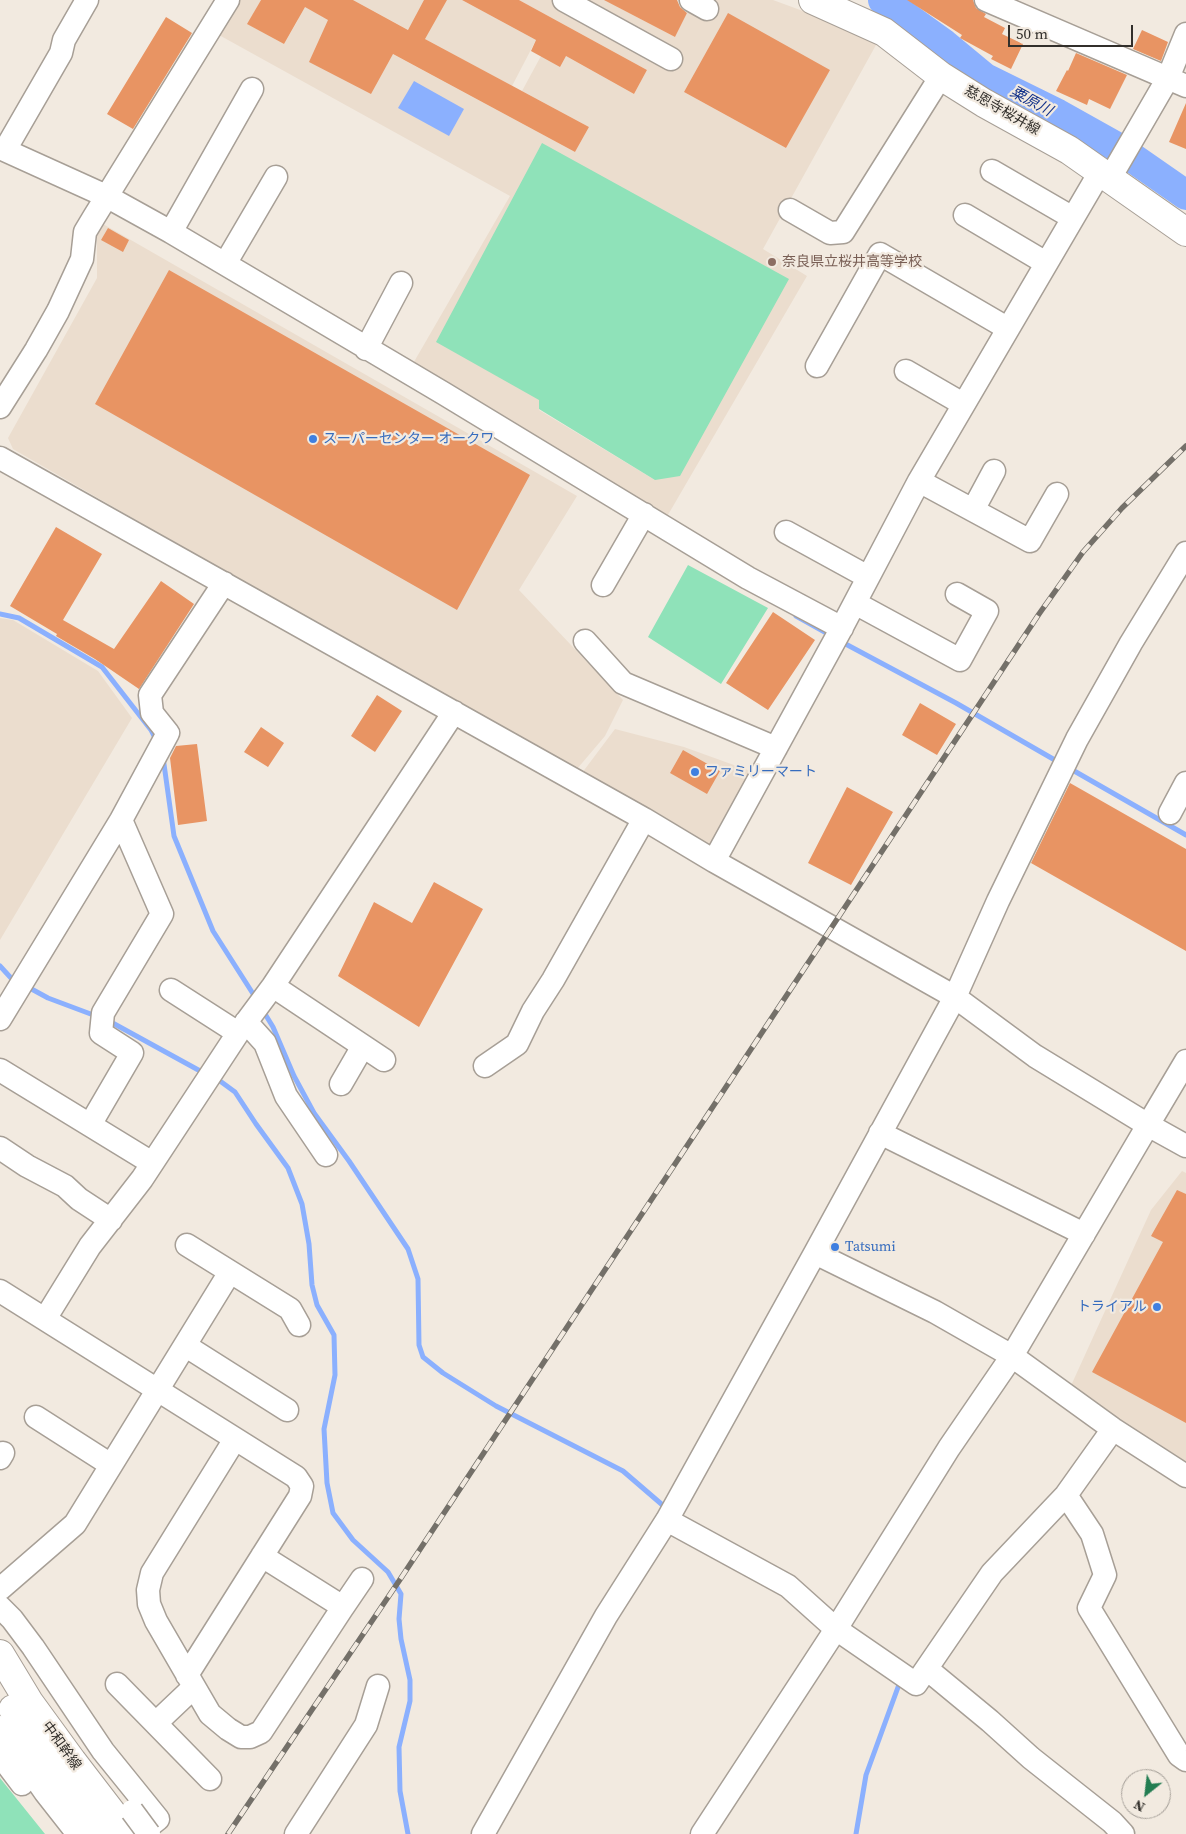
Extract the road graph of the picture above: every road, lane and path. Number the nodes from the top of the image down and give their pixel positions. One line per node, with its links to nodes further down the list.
1 (87, 0): 12 (street)
2 (228, 0): 16 (street)
3 (564, 0): 6 (street)
4 (813, 0): 9 (main road, 慈恩寺桜井線)
5 (986, 0): 10 (street)
6 (589, 8): 8 (street)
7 (1186, 34): 10 (street)
8 (670, 59)
9 (941, 76): 14 (main road, 慈恩寺桜井線); 17 (street)
10 (1177, 82): 14 (street)
11 (252, 89): 20 (street)
12 (2, 149): 16 (street)
13 (992, 171): 19 (street)
14 (1109, 172): 19 (street); 21 (main road, 慈恩寺桜井線)
15 (276, 176): 23 (street)
16 (106, 196): 20 (street); 30 (street)
17 (790, 210)
18 (965, 215): 22 (street)
19 (1073, 218): 22 (street)
20 (171, 232): 23 (street)
21 (1186, 232)
22 (1046, 262): 25 (street)
23 (225, 264): 26 (street)
24 (401, 283): 26 (street)
25 (1007, 328): 27 (street); 29 (street)
26 (366, 348): 36 (street)
27 (817, 366)
28 (906, 371): 29 (street)
29 (963, 404): 33 (street)
30 (0, 407)
31 (0, 458): 40 (street)
32 (994, 470): 35 (street)
33 (919, 481): 35 (street); 39 (street)
34 (1057, 494): 35 (street)
35 (973, 510)
36 (640, 520): 41 (street); 44 (street)
37 (787, 532): 39 (street)
38 (1186, 553): 54 (street)
39 (868, 577): 43 (street)
40 (224, 582): 46 (street); 51 (street)
41 (603, 585)
42 (957, 594): 43 (street)
43 (854, 603): 44 (street)
44 (838, 635): 47 (street)
45 (585, 641): 47 (street)
46 (454, 712): 50 (street); 55 (street)
47 (776, 748): 52 (street)
48 (1186, 783): 49 (street)
49 (1170, 813)
50 (644, 818): 52 (street); 60 (street)
51 (121, 820): 56 (street); 63 (street)
52 (714, 861): 54 (street)
53 (171, 990): 55 (street)
54 (955, 996): 64 (street); 65 (street)
55 (255, 1011): 57 (street); 68 (street); 69 (street)
56 (0, 1020)
57 (363, 1046): 58 (street); 62 (street)
58 (384, 1060)
59 (1186, 1061): 64 (street)
60 (485, 1066)
61 (0, 1070): 63 (street)
62 (341, 1084)
63 (90, 1125): 69 (street)
64 (1148, 1125): 66 (street); 71 (street)
65 (880, 1132): 71 (street); 73 (street)
66 (1186, 1146)
67 (0, 1148): 70 (street)
68 (326, 1156)
69 (152, 1163): 70 (street)
70 (111, 1220): 76 (street)
71 (1084, 1234): 79 (street)
72 (187, 1245): 74 (street)
73 (815, 1254): 79 (street); 88 (street)
74 (230, 1272): 77 (street); 78 (street)
75 (0, 1291): 76 (street)
76 (46, 1319): 80 (street)
77 (299, 1326)
78 (186, 1346): 80 (street); 81 (street)
79 (1012, 1356): 83 (street); 95 (street)
80 (158, 1390): 84 (street); 85 (street)
81 (287, 1410)
82 (36, 1417): 85 (street)
83 (1113, 1428): 86 (street); 87 (street)
84 (235, 1439): 89 (street); 98 (street)
85 (111, 1465): 91 (street)
86 (1186, 1476)
87 (1066, 1495): 97 (street); 105 (street)
88 (667, 1520): 95 (street); 115 (street)
89 (262, 1556): 92 (street); 98 (street)
90 (362, 1579): 92 (street)
91 (0, 1589)
92 (343, 1607): 98 (street)
93 (0, 1608): 112 (street)
94 (0, 1617): 107 (street)
95 (836, 1629): 97 (street); 108 (street)
96 (0, 1654): 107 (main road, 中和幹線)
97 (928, 1669): 116 (street)
98 (191, 1681): 102 (street)
99 (117, 1684): 102 (street)
100 (378, 1686): 114 (street)
101 (0, 1689): 111 (main road, 中和幹線)
102 (156, 1724): 106 (street)
103 (0, 1727): 110 (street)
104 (0, 1755): 109 (street)
105 (1186, 1760)
106 (210, 1779)
107 (130, 1822): 113 (street, bridge)
108 (710, 1831)
109 (61, 1834)
110 (78, 1834)
111 (102, 1834)
112 (139, 1834)
113 (149, 1834)
114 (296, 1834)
115 (483, 1834)
116 (1122, 1834)

